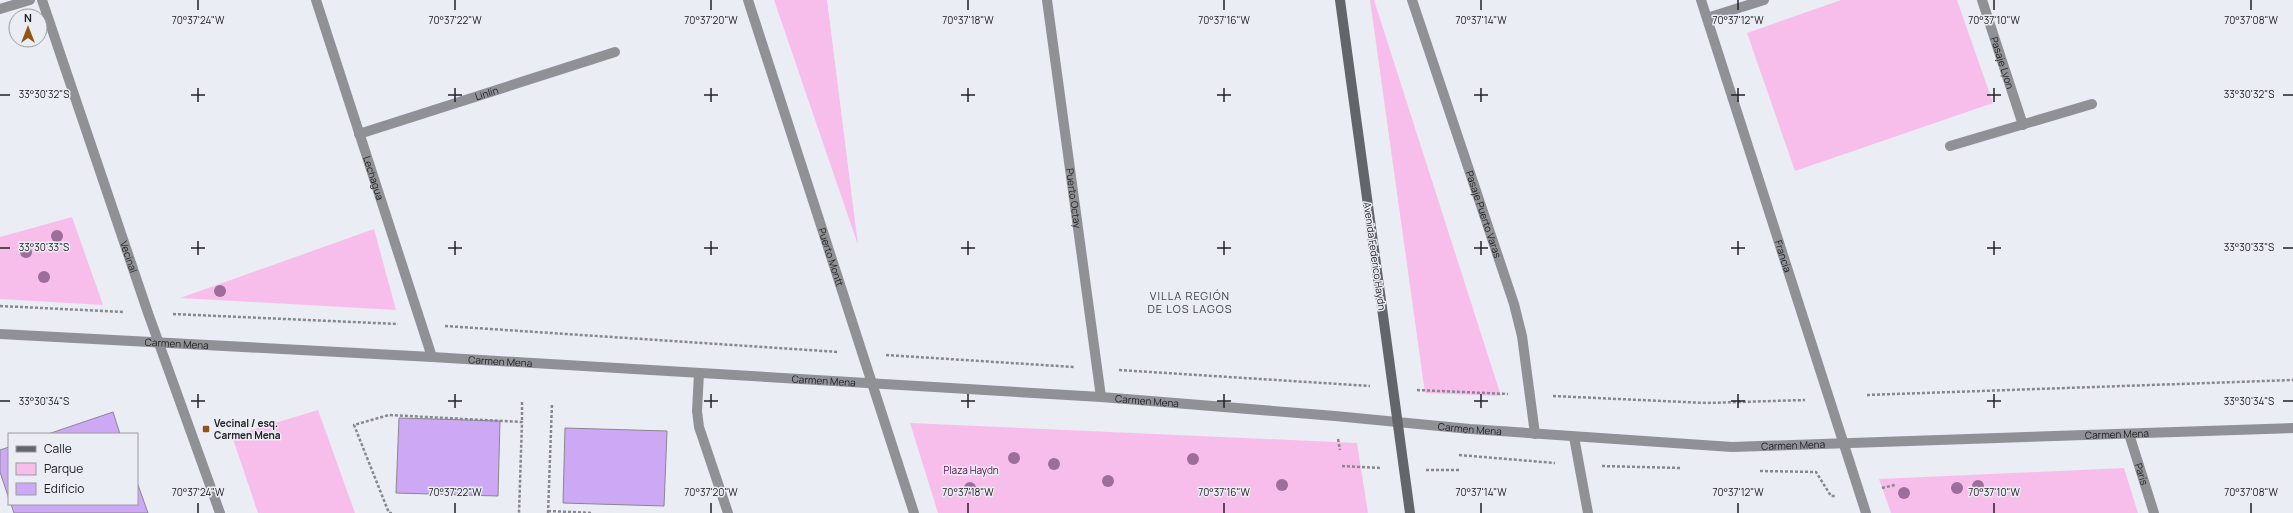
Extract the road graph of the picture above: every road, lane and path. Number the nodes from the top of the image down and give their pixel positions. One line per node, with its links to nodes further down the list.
1 (30, 0): 11 (street)
2 (42, 0): 23 (street, Vecinal)
3 (316, 0): 16 (street, Lechagua)
4 (748, 0): 24 (street, Puerto Montt)
5 (1047, 0): 26 (street, Puerto Octay)
6 (1340, 0): 30 (street, Avenida Federico Haydn)
7 (1412, 0): 31 (street, Pasaje Puerto Varas)
8 (1701, 0): 12 (street, Francia)
9 (1764, 0): 12 (street)
10 (1982, 0): 15 (street, Pasaje Lyon)
11 (0, 9)
12 (1707, 18): 34 (street, Francia)
13 (615, 52): 16 (street, Linlín)
14 (2092, 104): 15 (street)
15 (2023, 125): 17 (street)
16 (359, 134): 21 (street, Lechagua)
17 (1950, 146)
18 (0, 306): 19 (path)
19 (107, 311)
20 (184, 314): 21 (path)
21 (421, 325): 24 (path); 25 (street, Lechagua)
22 (0, 334): 23 (street, Carmen Mena)
23 (159, 342): 25 (street, Carmen Mena); 51 (street, Vecinal)
24 (862, 353): 26 (path); 29 (street, Puerto Montt)
25 (432, 357): 27 (street, Carmen Mena)
26 (1097, 368): 30 (path); 33 (street, Puerto Octay)
27 (699, 373): 29 (street, Carmen Mena); 55 (street)
28 (2293, 380): 32 (path)
29 (871, 384): 33 (street, Carmen Mena); 56 (street, Puerto Montt)
30 (1393, 388): 31 (path); 38 (street, Avenida Federico Haydn)
31 (1530, 395): 34 (path); 40 (street, Pasaje Puerto Varas)
32 (1867, 395)
33 (1101, 397): 38 (street, Carmen Mena)
34 (1830, 400): 43 (street, Francia)
35 (522, 402): 37 (path)
36 (552, 403): 50 (path)
37 (522, 422): 52 (path); 53 (path)
38 (1398, 422): 40 (street, Carmen Mena); 57 (street, Avenida Federico Haydn)
39 (2293, 428): 41 (street, Carmen Mena)
40 (1535, 434): 42 (street, Carmen Mena)
41 (2129, 434): 43 (street, Carmen Mena); 60 (street, París)
42 (1574, 437): 43 (street, Carmen Mena); 45 (street)
43 (1845, 444): 49 (street, Francia)
44 (1460, 455): 45 (path)
45 (1580, 465): 46 (path); 58 (street)
46 (1682, 468)
47 (1753, 471): 49 (path)
48 (1896, 485): 49 (path)
49 (1859, 493): 59 (street, Francia)
50 (548, 512): 54 (path)
51 (220, 513)
52 (392, 513)
53 (519, 513)
54 (593, 513)
55 (728, 513)
56 (914, 513)
57 (1410, 513)
58 (1588, 513)
59 (1866, 513)
60 (2154, 513)

